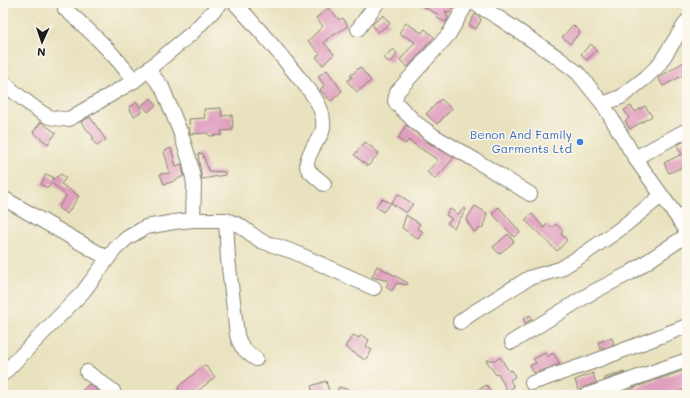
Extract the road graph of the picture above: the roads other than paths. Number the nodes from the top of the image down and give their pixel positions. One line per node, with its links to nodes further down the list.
1 (221, 3): 9 (street)
2 (235, 3): 15 (street)
3 (377, 3): 8 (street)
4 (467, 3): 16 (street)
5 (474, 3): 12 (street)
6 (65, 10): 11 (street)
7 (687, 21): 12 (street)
8 (358, 29)
9 (148, 70): 11 (street); 19 (street)
10 (3, 81): 11 (street)
11 (134, 81)
12 (603, 104): 14 (street)
13 (687, 130): 14 (street)
14 (634, 158): 17 (street)
15 (324, 184)
16 (530, 194)
17 (661, 196): 21 (street); 25 (street)
18 (3, 198): 23 (street)
19 (193, 220): 20 (street); 23 (street)
20 (226, 220): 24 (street); 28 (street)
21 (687, 231)
22 (687, 235): 27 (street)
23 (107, 258): 31 (street)
24 (374, 288)
25 (460, 322)
26 (687, 326): 32 (street)
27 (512, 342)
28 (256, 359)
29 (687, 360): 34 (street)
30 (87, 372): 33 (street)
31 (3, 374)
32 (532, 383)
33 (113, 395)
34 (587, 395)

